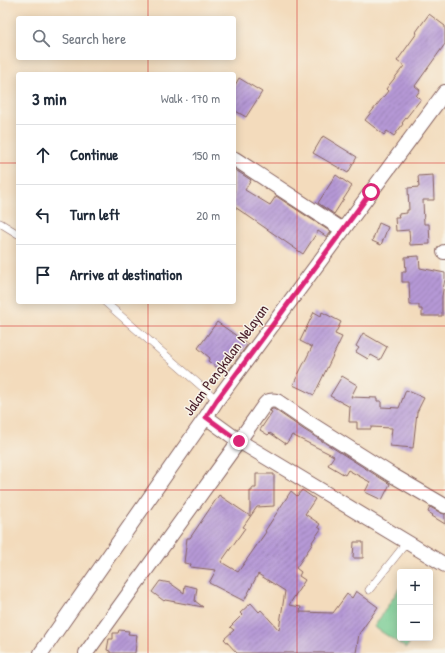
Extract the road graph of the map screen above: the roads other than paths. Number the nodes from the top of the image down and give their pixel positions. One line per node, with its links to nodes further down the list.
1 (445, 92): 4 (street, Jalan Pengkalan Nelayan)
2 (236, 160): 4 (street)
3 (0, 223): 5 (lane)
4 (343, 230): 7 (street, Jalan Pengkalan Nelayan)
5 (16, 233)
6 (107, 304): 7 (lane)
7 (217, 400): 8 (street, Jalan Pengkalan Nelayan)
8 (206, 417): 9 (street); 14 (street, Jalan Pengkalan Nelayan)
9 (239, 441): 10 (street); 11 (street); 15 (street)
10 (445, 506)
11 (407, 542): 12 (street); 13 (lane)
12 (445, 565)
13 (369, 590)
14 (41, 653)
15 (86, 653)

